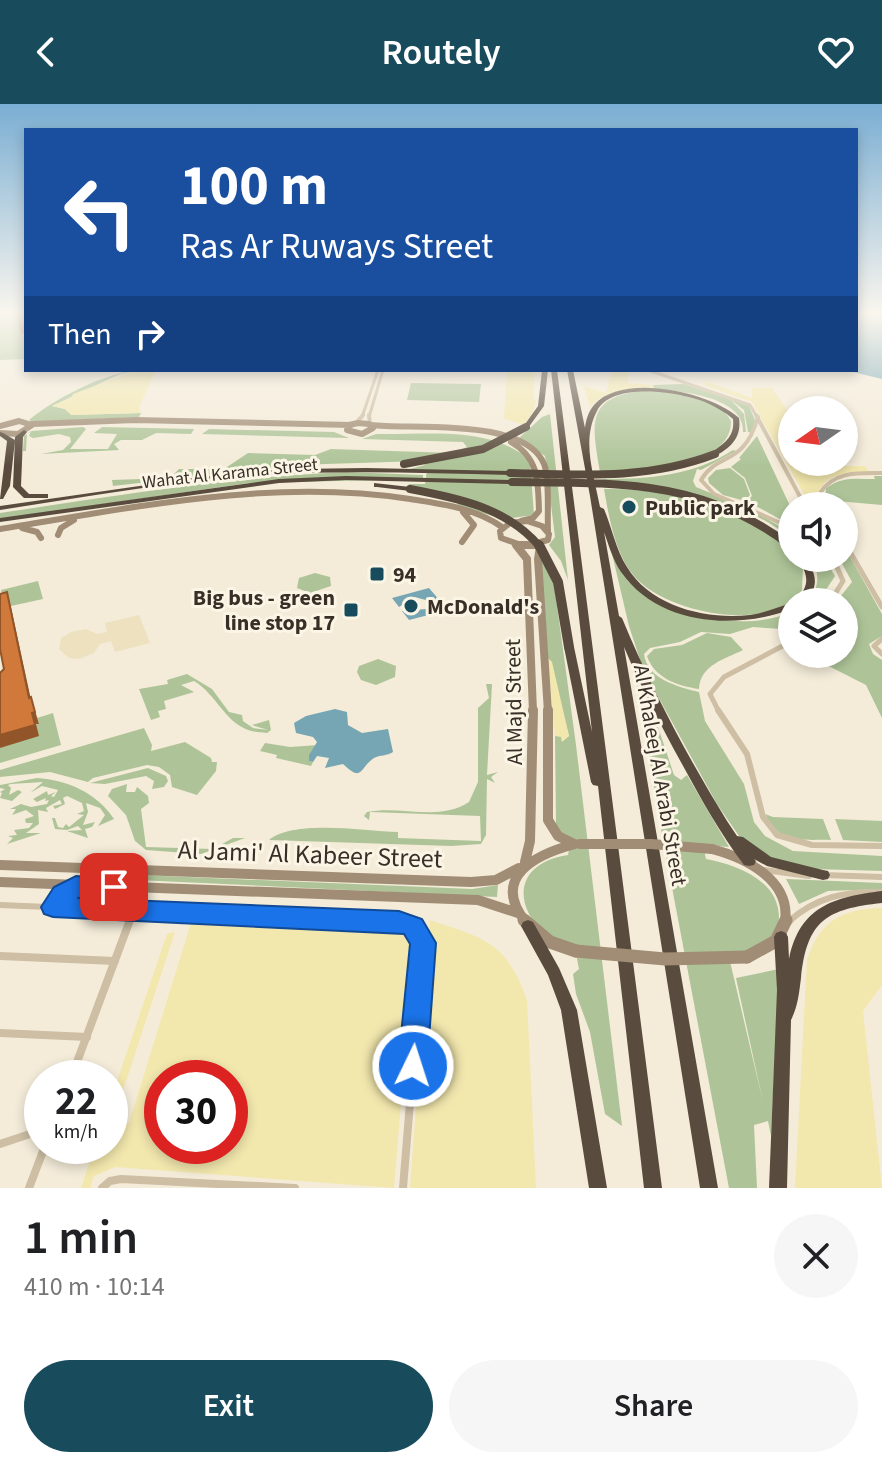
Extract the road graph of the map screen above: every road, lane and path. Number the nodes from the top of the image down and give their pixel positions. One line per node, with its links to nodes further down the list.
1 (379, 372): 8 (street)
2 (380, 372): 9 (street)
3 (545, 372): 16 (highway, bridge)
4 (554, 372): 47 (highway)
5 (570, 372): 14 (highway, Al Khaleej Al Arabi Street)
6 (654, 372): 7 (street)
7 (758, 416): 12 (street); 13 (street)
8 (352, 426): 9 (street); 9 (street); 10 (street)
9 (370, 427): 29 (street); 33 (street)
10 (29, 428): 11 (street); 11 (street); 21 (highway)
11 (0, 432): 20 (highway)
12 (754, 432): 13 (street); 30 (street)
13 (767, 433): 22 (street)
14 (584, 442): 17 (highway, bridge); 24 (highway, Al Khaleej Al Arabi Street)
15 (882, 473): 23 (street)
16 (226, 476): 17 (highway, Wahat Al Karama Street); 19 (highway, Wahat Al Karama Street)
17 (511, 477): 18 (highway, Wahat Al Karama Street); 35 (highway, bridge)
18 (259, 483): 31 (highway, Wahat Al Karama Street); 47 (highway, bridge)
19 (150, 485): 21 (highway); 27 (highway, Wahat Al Karama Street)
20 (6, 486): 21 (highway); 25 (highway)
21 (17, 487)
22 (798, 492)
23 (821, 492)
24 (594, 496): 41 (highway, Al Khaleej Al Arabi Street); 43 (highway)
25 (0, 497)
26 (444, 505): 28 (street); 32 (street); 37 (street)
27 (0, 508)
28 (86, 516): 31 (street); 34 (street)
29 (521, 521): 32 (street); 33 (street)
30 (778, 522)
31 (2, 525): 36 (street)
32 (502, 527): 39 (street, Al Majd Street)
33 (548, 531): 38 (street)
34 (58, 535)
35 (778, 537)
36 (41, 538)
37 (462, 542)
38 (540, 544): 39 (street); 49 (street, Al Majd Street)
39 (516, 545): 53 (street, Al Majd Street)
40 (858, 565): 42 (street)
41 (609, 599): 48 (highway); 82 (highway, Al Khaleej Al Arabi Street)
42 (882, 607)
43 (778, 611)
44 (882, 639): 46 (street)
45 (778, 648): 50 (street)
46 (882, 654)
47 (603, 795): 81 (highway)
48 (723, 826): 51 (highway); 55 (highway)
49 (577, 844): 51 (street, Al Jami' Al Kabeer Street, bridge); 53 (street, Al Jami' Al Kabeer Street)
50 (882, 846)
51 (749, 861): 54 (street, Al Jami' Al Kabeer Street)
52 (0, 865): 53 (street, Al Jami' Al Kabeer Street)
53 (522, 865): 64 (street, Al Majd Street)
54 (760, 869): 55 (street); 65 (street, Al Jami' Al Kabeer Street)
55 (823, 875): 56 (street)
56 (882, 877)
57 (0, 882): 58 (street, Al Jami' Al Kabeer Street)
58 (53, 884): 59 (street, Al Jami' Al Kabeer Street); 62 (street)
59 (76, 886): 62 (street); 64 (street, Al Jami' Al Kabeer Street)
60 (882, 894): 65 (street); 68 (highway)
61 (0, 905): 62 (street)
62 (54, 905): 63 (street)
63 (133, 911): 67 (street); 79 (street)
64 (523, 920): 65 (street, Al Jami' Al Kabeer Street, bridge); 80 (highway)
65 (784, 930): 68 (highway)
66 (0, 956): 67 (street)
67 (115, 961): 70 (street)
68 (784, 1018): 83 (highway)
69 (0, 1033): 70 (street)
70 (87, 1037): 71 (street)
71 (78, 1060)
72 (24, 1136): 73 (street)
73 (0, 1144)
74 (38, 1164): 76 (street)
75 (192, 1185): 77 (street); 78 (street)
76 (29, 1188)
77 (102, 1188)
78 (295, 1188)
79 (403, 1188)
80 (598, 1188)
81 (653, 1188)
82 (709, 1188)
83 (778, 1188)

